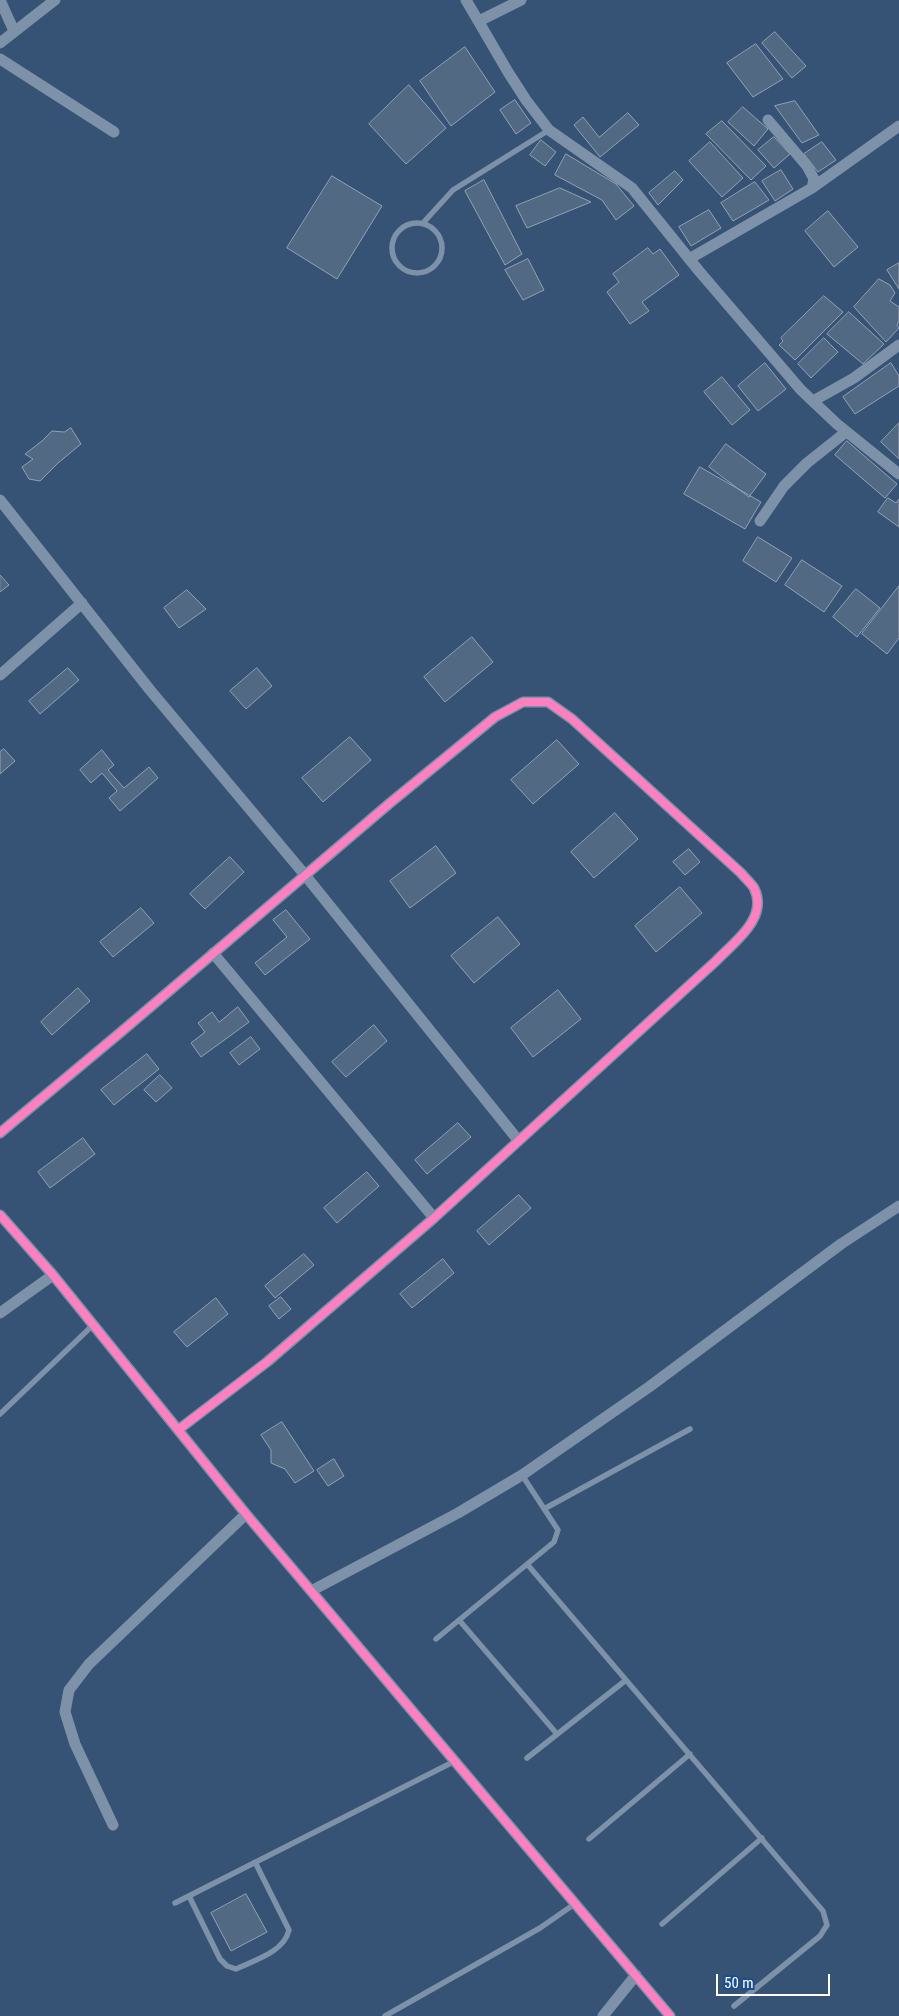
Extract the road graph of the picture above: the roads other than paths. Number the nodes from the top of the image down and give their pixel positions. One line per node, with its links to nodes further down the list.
1 (0, 0): 6 (street)
2 (55, 0): 6 (street)
3 (466, 0): 5 (street)
4 (522, 0): 5 (street)
5 (479, 21): 11 (street)
6 (14, 31): 7 (street)
7 (0, 43)
8 (0, 59): 12 (street)
9 (768, 120): 13 (street)
10 (899, 126): 13 (street)
11 (549, 130): 14 (lane); 15 (street)
12 (114, 132)
13 (812, 188): 15 (street)
14 (423, 223): 14 (lane)
15 (689, 259): 17 (street)
16 (899, 345): 17 (street)
17 (813, 401): 18 (street)
18 (846, 432): 19 (street); 21 (street)
19 (899, 474)
20 (0, 500): 22 (street)
21 (760, 520)
22 (82, 603): 23 (street); 24 (street)
23 (0, 675)
24 (305, 875): 25 (street); 27 (street); 27 (street)
25 (213, 954): 26 (street); 30 (street)
26 (0, 1133)
27 (518, 1140): 30 (street)
28 (899, 1206): 37 (street)
29 (0, 1215): 31 (street)
30 (434, 1218): 35 (street)
31 (53, 1275): 32 (street); 33 (street)
32 (0, 1313)
33 (93, 1325): 34 (lane); 35 (street)
34 (0, 1414)
35 (178, 1430): 39 (street)
36 (690, 1430): 38 (lane)
37 (522, 1475): 38 (lane); 41 (street)
38 (544, 1509): 40 (lane)
39 (246, 1514): 41 (street); 49 (street)
40 (527, 1564): 42 (lane); 44 (lane)
41 (311, 1591): 48 (street)
42 (459, 1620): 43 (lane); 45 (lane)
43 (436, 1638)
44 (626, 1680): 45 (lane); 46 (lane)
45 (557, 1734): 47 (lane)
46 (690, 1754): 50 (lane); 51 (lane)
47 (527, 1758)
48 (455, 1761): 52 (lane); 55 (street)
49 (113, 1826)
50 (762, 1838): 56 (lane); 58 (lane)
51 (589, 1839)
52 (255, 1862): 53 (lane); 53 (lane)
53 (189, 1896): 54 (lane)
54 (175, 1903)
55 (576, 1903): 57 (street); 59 (lane)
56 (662, 1924)
57 (636, 1975): 60 (street); 61 (street)
58 (734, 2006)
59 (385, 2016)
60 (603, 2016)
61 (670, 2016)

